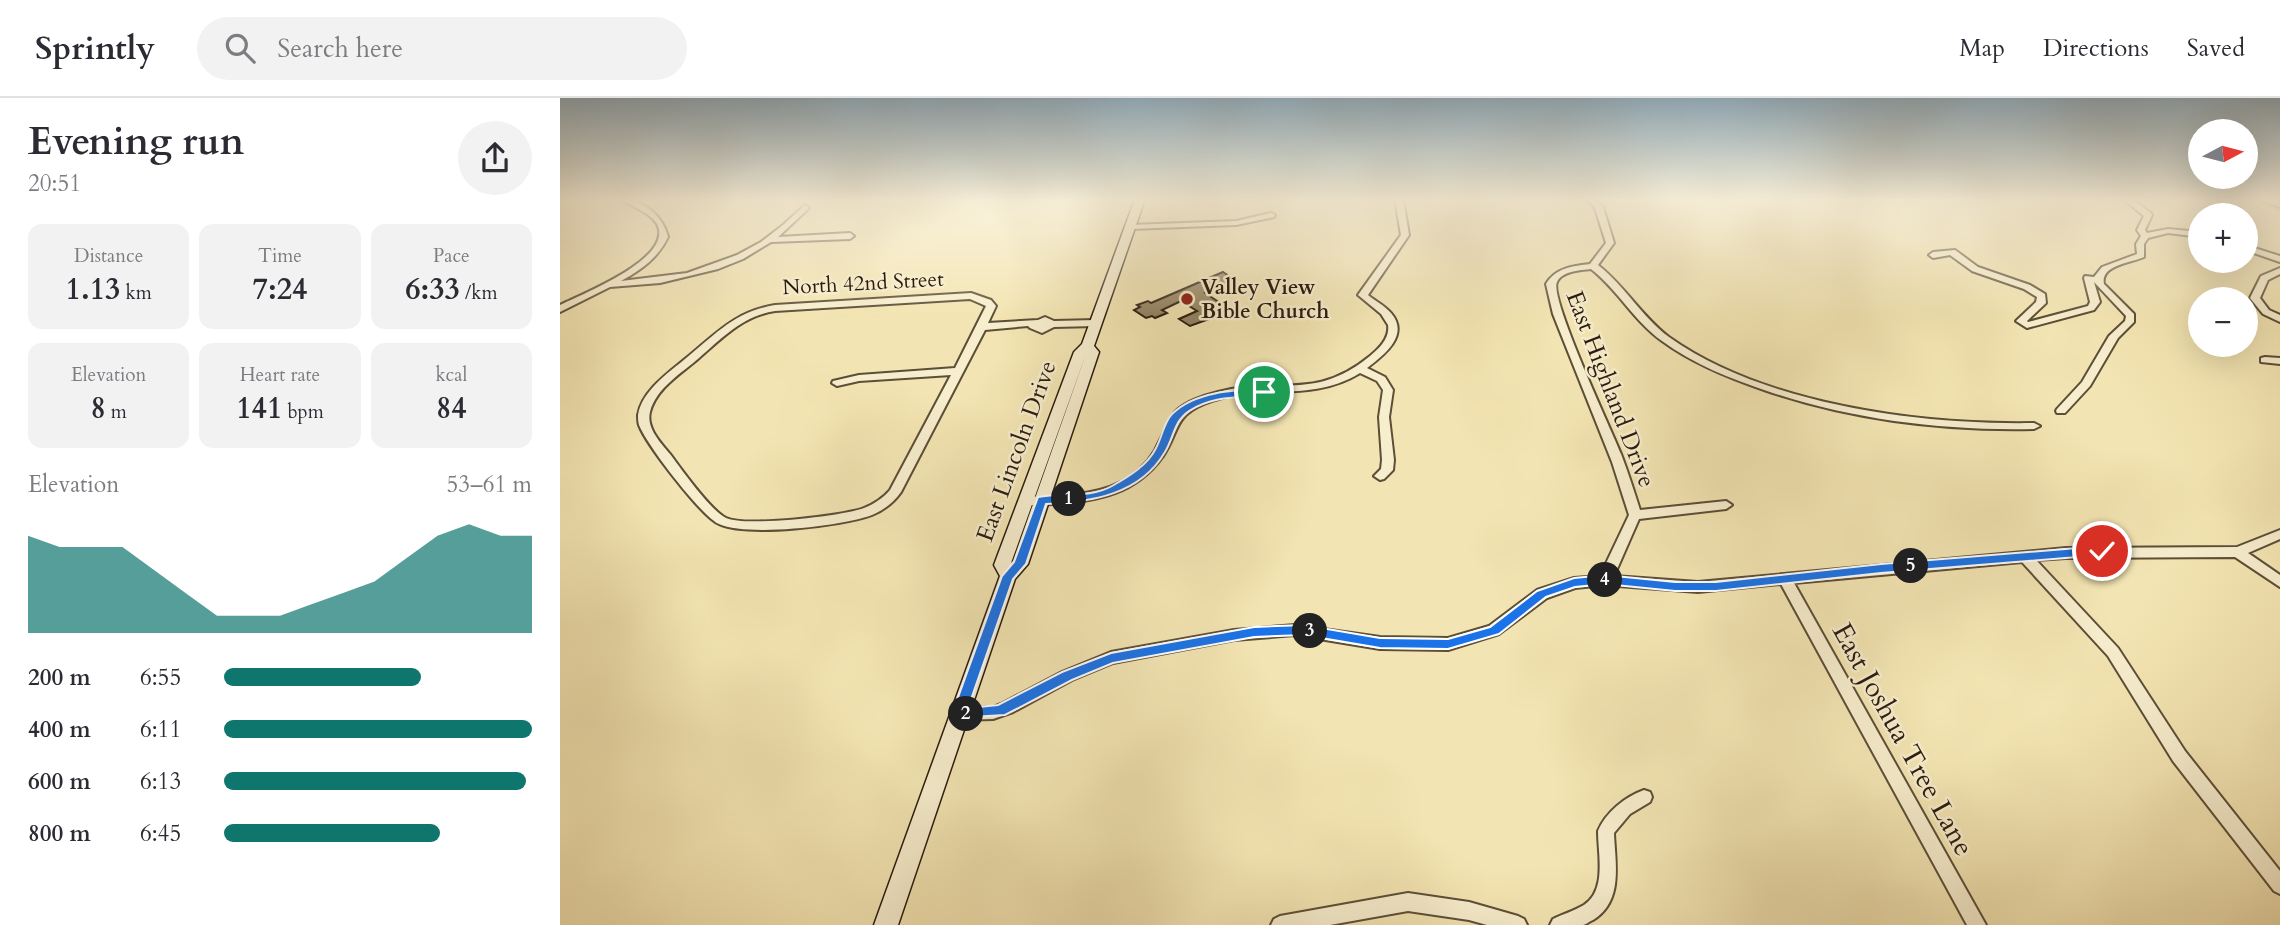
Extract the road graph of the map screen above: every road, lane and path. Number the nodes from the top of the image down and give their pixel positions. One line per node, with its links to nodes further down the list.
1 (665, 238): 15 (street)
2 (771, 238): 8 (street)
3 (817, 238): 8 (street)
4 (1126, 238): 18 (main road, East Lincoln Drive)
5 (1403, 238): 20 (street)
6 (1608, 238): 12 (street)
7 (2144, 238): 14 (street)
8 (768, 240): 15 (street)
9 (2258, 251): 11 (street)
10 (1933, 255): 14 (street)
11 (2280, 259)
12 (1593, 266): 24 (street); 28 (street, East Highland Drive)
13 (2280, 271): 17 (street)
14 (2098, 280): 23 (street)
15 (606, 285): 16 (street)
16 (560, 309)
17 (2280, 319)
18 (1096, 323): 19 (street); 26 (main road, East Lincoln Drive)
19 (981, 327): 21 (street); 21 (street, North 42nd Street)
20 (1361, 369): 25 (street); 26 (street)
21 (958, 371): 22 (street)
22 (837, 383)
23 (2061, 411)
24 (2034, 426)
25 (1380, 476)
26 (1034, 500): 35 (main road, East Lincoln Drive)
27 (1726, 505): 28 (street)
28 (1635, 515): 33 (street)
29 (2280, 534): 30 (street)
30 (2238, 552): 31 (street); 34 (street)
31 (2024, 556): 32 (street); 37 (street)
32 (1786, 579): 33 (street); 42 (street, East Joshua Tree Lane)
33 (1605, 580): 35 (street)
34 (2280, 582)
35 (959, 714): 38 (main road, East Lincoln Drive)
36 (1644, 797): 41 (street)
37 (2280, 885)
38 (886, 925)
39 (1280, 925): 40 (street)
40 (1518, 925)
41 (1559, 925)
42 (1977, 925)

